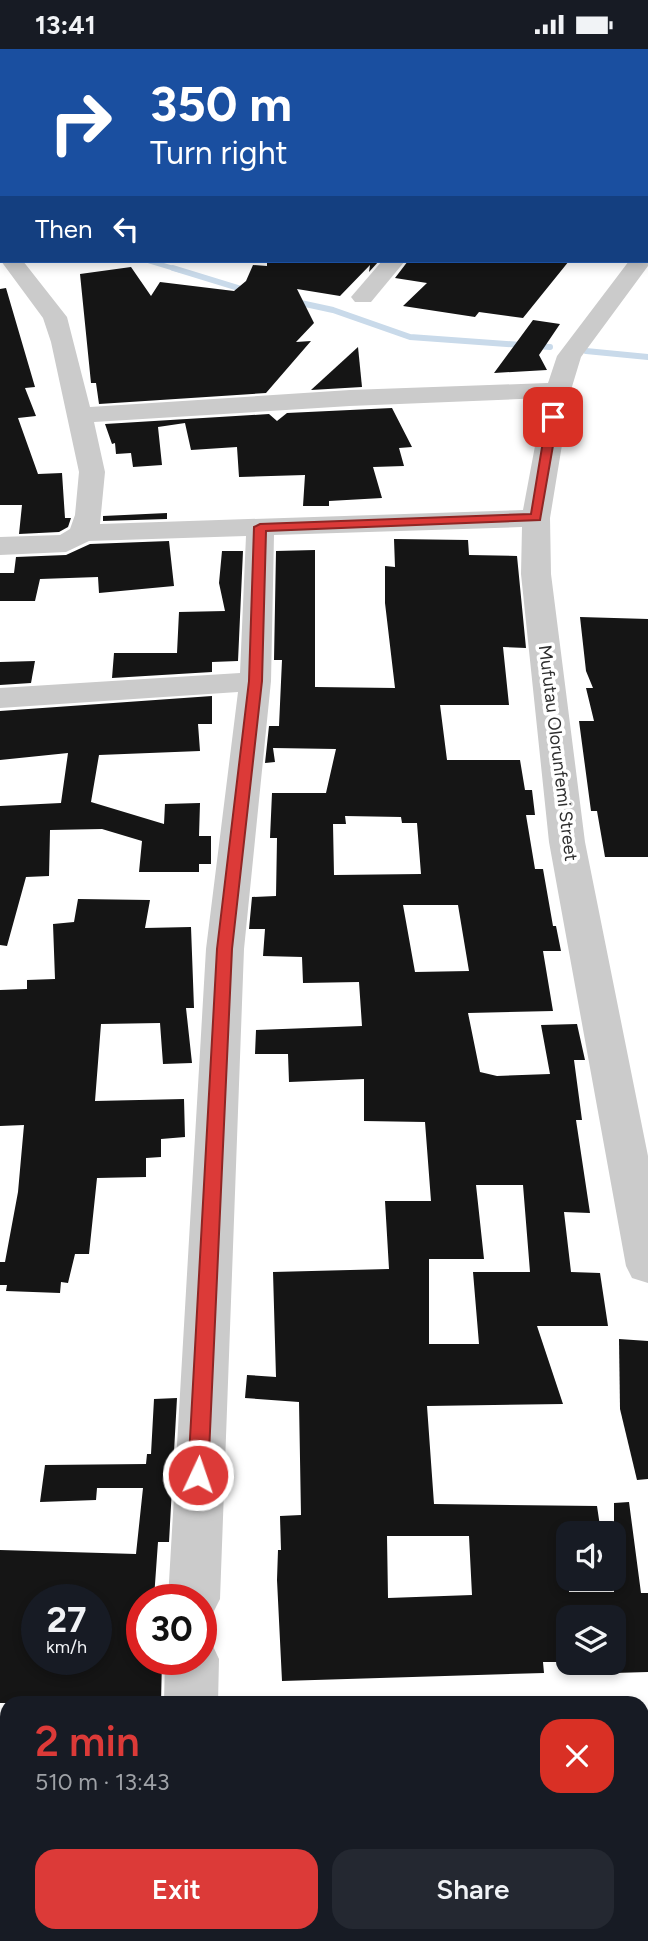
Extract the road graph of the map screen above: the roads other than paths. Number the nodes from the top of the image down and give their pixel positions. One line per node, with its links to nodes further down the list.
1 (14, 263): 6 (street)
2 (392, 263): 4 (street)
3 (638, 263): 5 (street, Mufutau Olorunfemi Street)
4 (363, 297)
5 (558, 390): 6 (street); 7 (street, Mufutau Olorunfemi Street)
6 (80, 415): 9 (street)
7 (536, 517): 8 (street); 13 (street, Mufutau Olorunfemi Street)
8 (260, 527): 9 (street); 11 (street)
9 (83, 533): 10 (street)
10 (0, 547)
11 (255, 681): 12 (street); 14 (street)
12 (0, 698)
13 (648, 1266)
14 (195, 1584)
15 (192, 1675): 16 (street)
16 (191, 1696)

